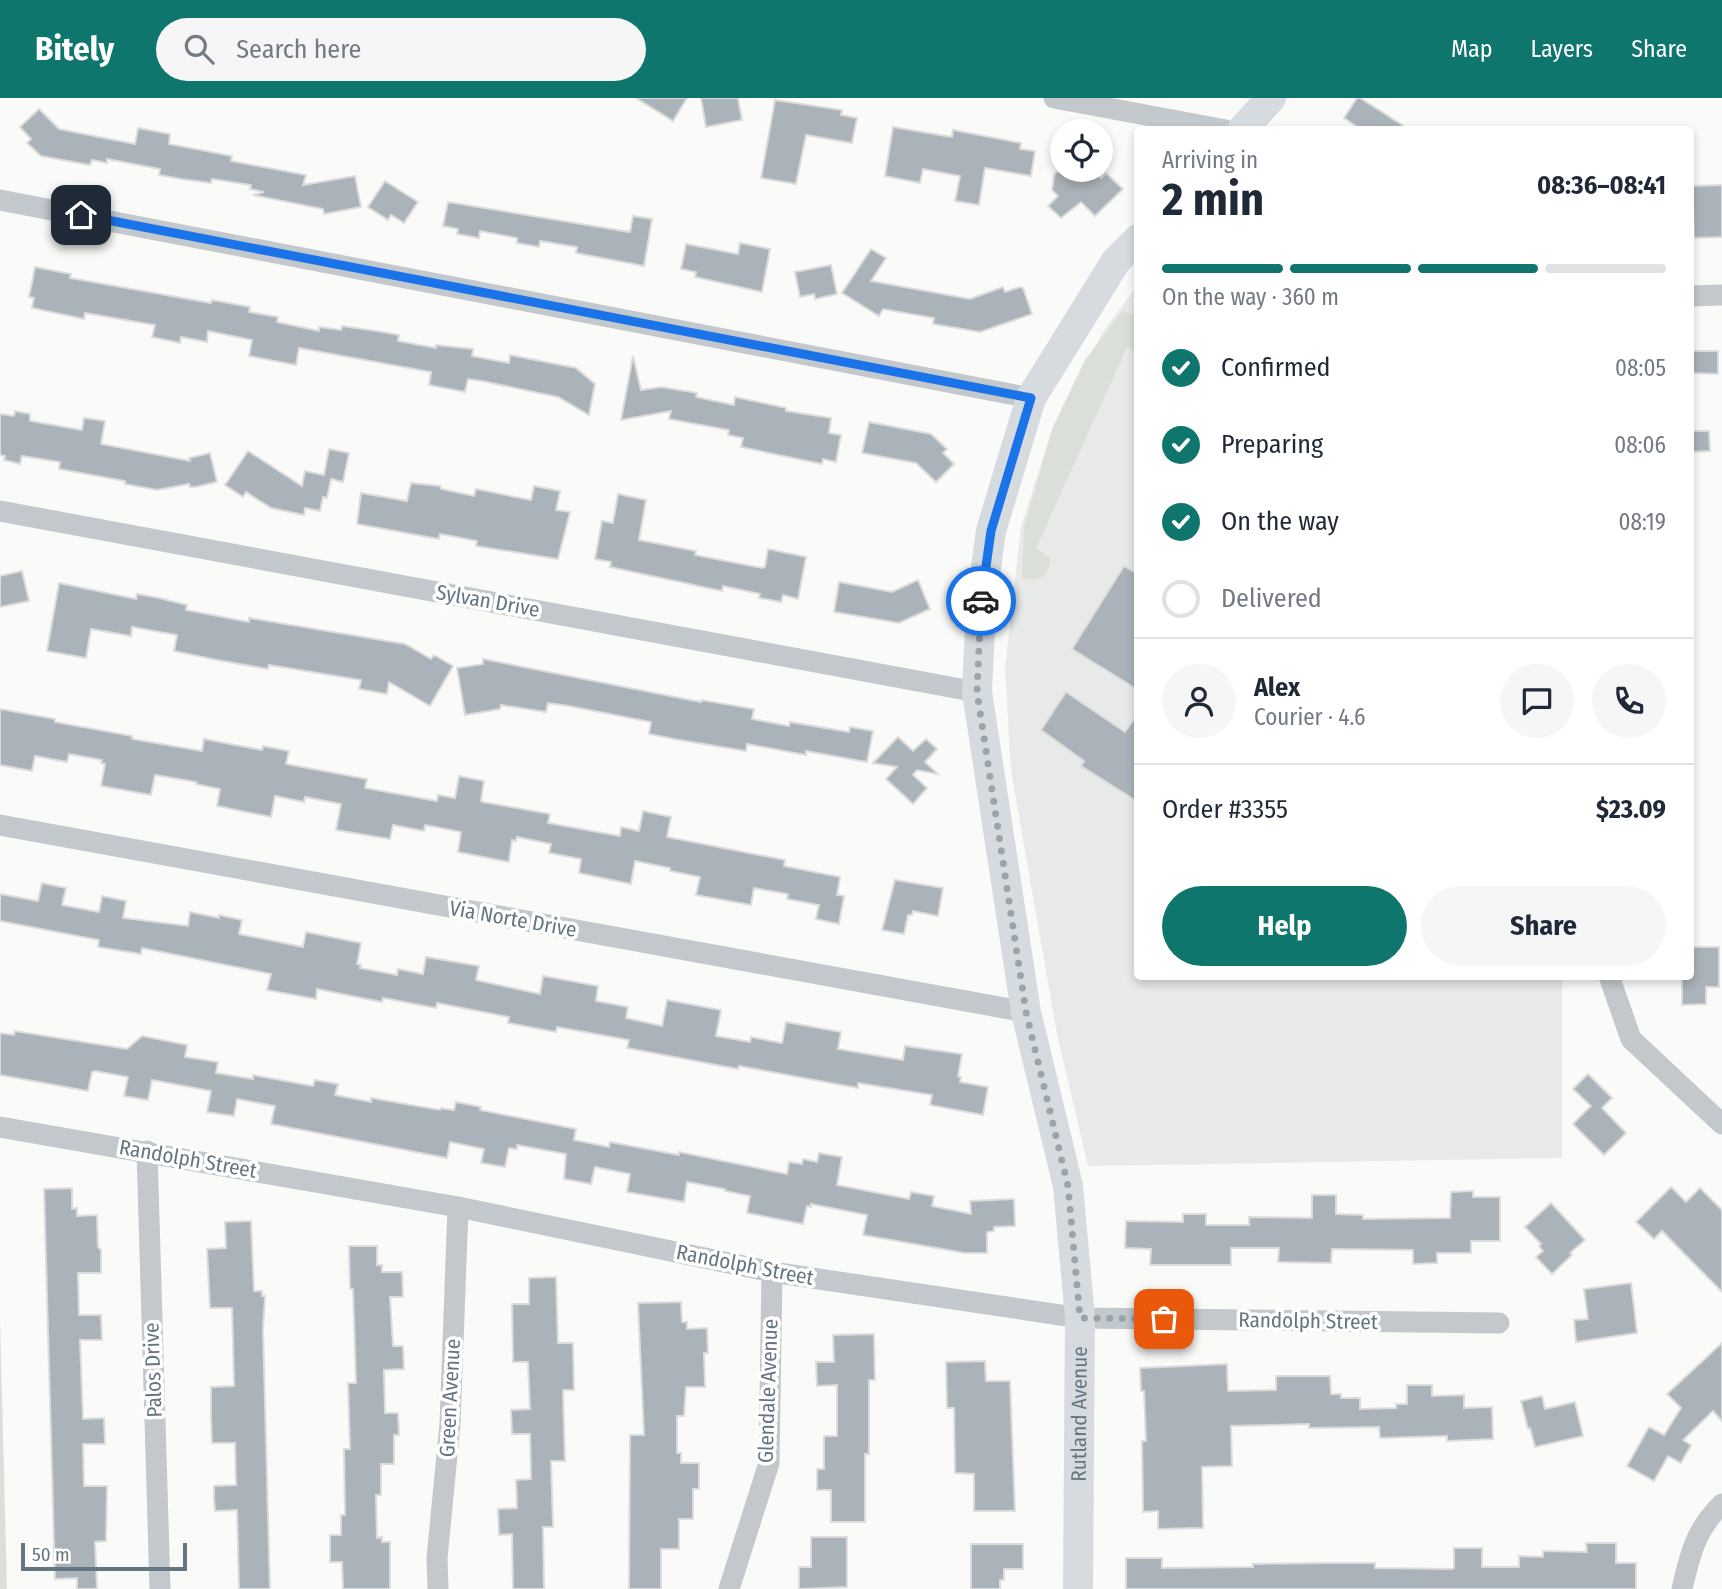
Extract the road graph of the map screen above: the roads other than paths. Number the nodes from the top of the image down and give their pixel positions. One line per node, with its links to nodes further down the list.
1 (1054, 98): 3 (street)
2 (1271, 98): 4 (street)
3 (1204, 126)
4 (1246, 126)
5 (0, 200): 9 (street)
6 (1134, 243): 9 (street, Rutland Avenue)
7 (1722, 295): 8 (street)
8 (1694, 296)
9 (1031, 398): 11 (street, Rutland Avenue)
10 (0, 511): 11 (street, Sylvan Drive)
11 (977, 692): 14 (street, Rutland Avenue)
12 (0, 825): 14 (street, Via Norte Drive)
13 (1610, 980): 15 (street)
14 (1026, 1012): 20 (street, Rutland Avenue)
15 (1721, 1122)
16 (0, 1127): 17 (street, Randolph Street)
17 (147, 1151): 18 (street, Randolph Street); 23 (street, Palos Drive)
18 (458, 1207): 19 (street, Randolph Street); 24 (street, Green Avenue)
19 (772, 1272): 20 (street, Randolph Street); 25 (street, Glendale Avenue)
20 (1080, 1318): 21 (street, Randolph Street); 26 (street, Rutland Avenue)
21 (1499, 1323)
22 (1722, 1504): 27 (street)
23 (160, 1589)
24 (438, 1589)
25 (729, 1589)
26 (1078, 1589)
27 (1682, 1589)

